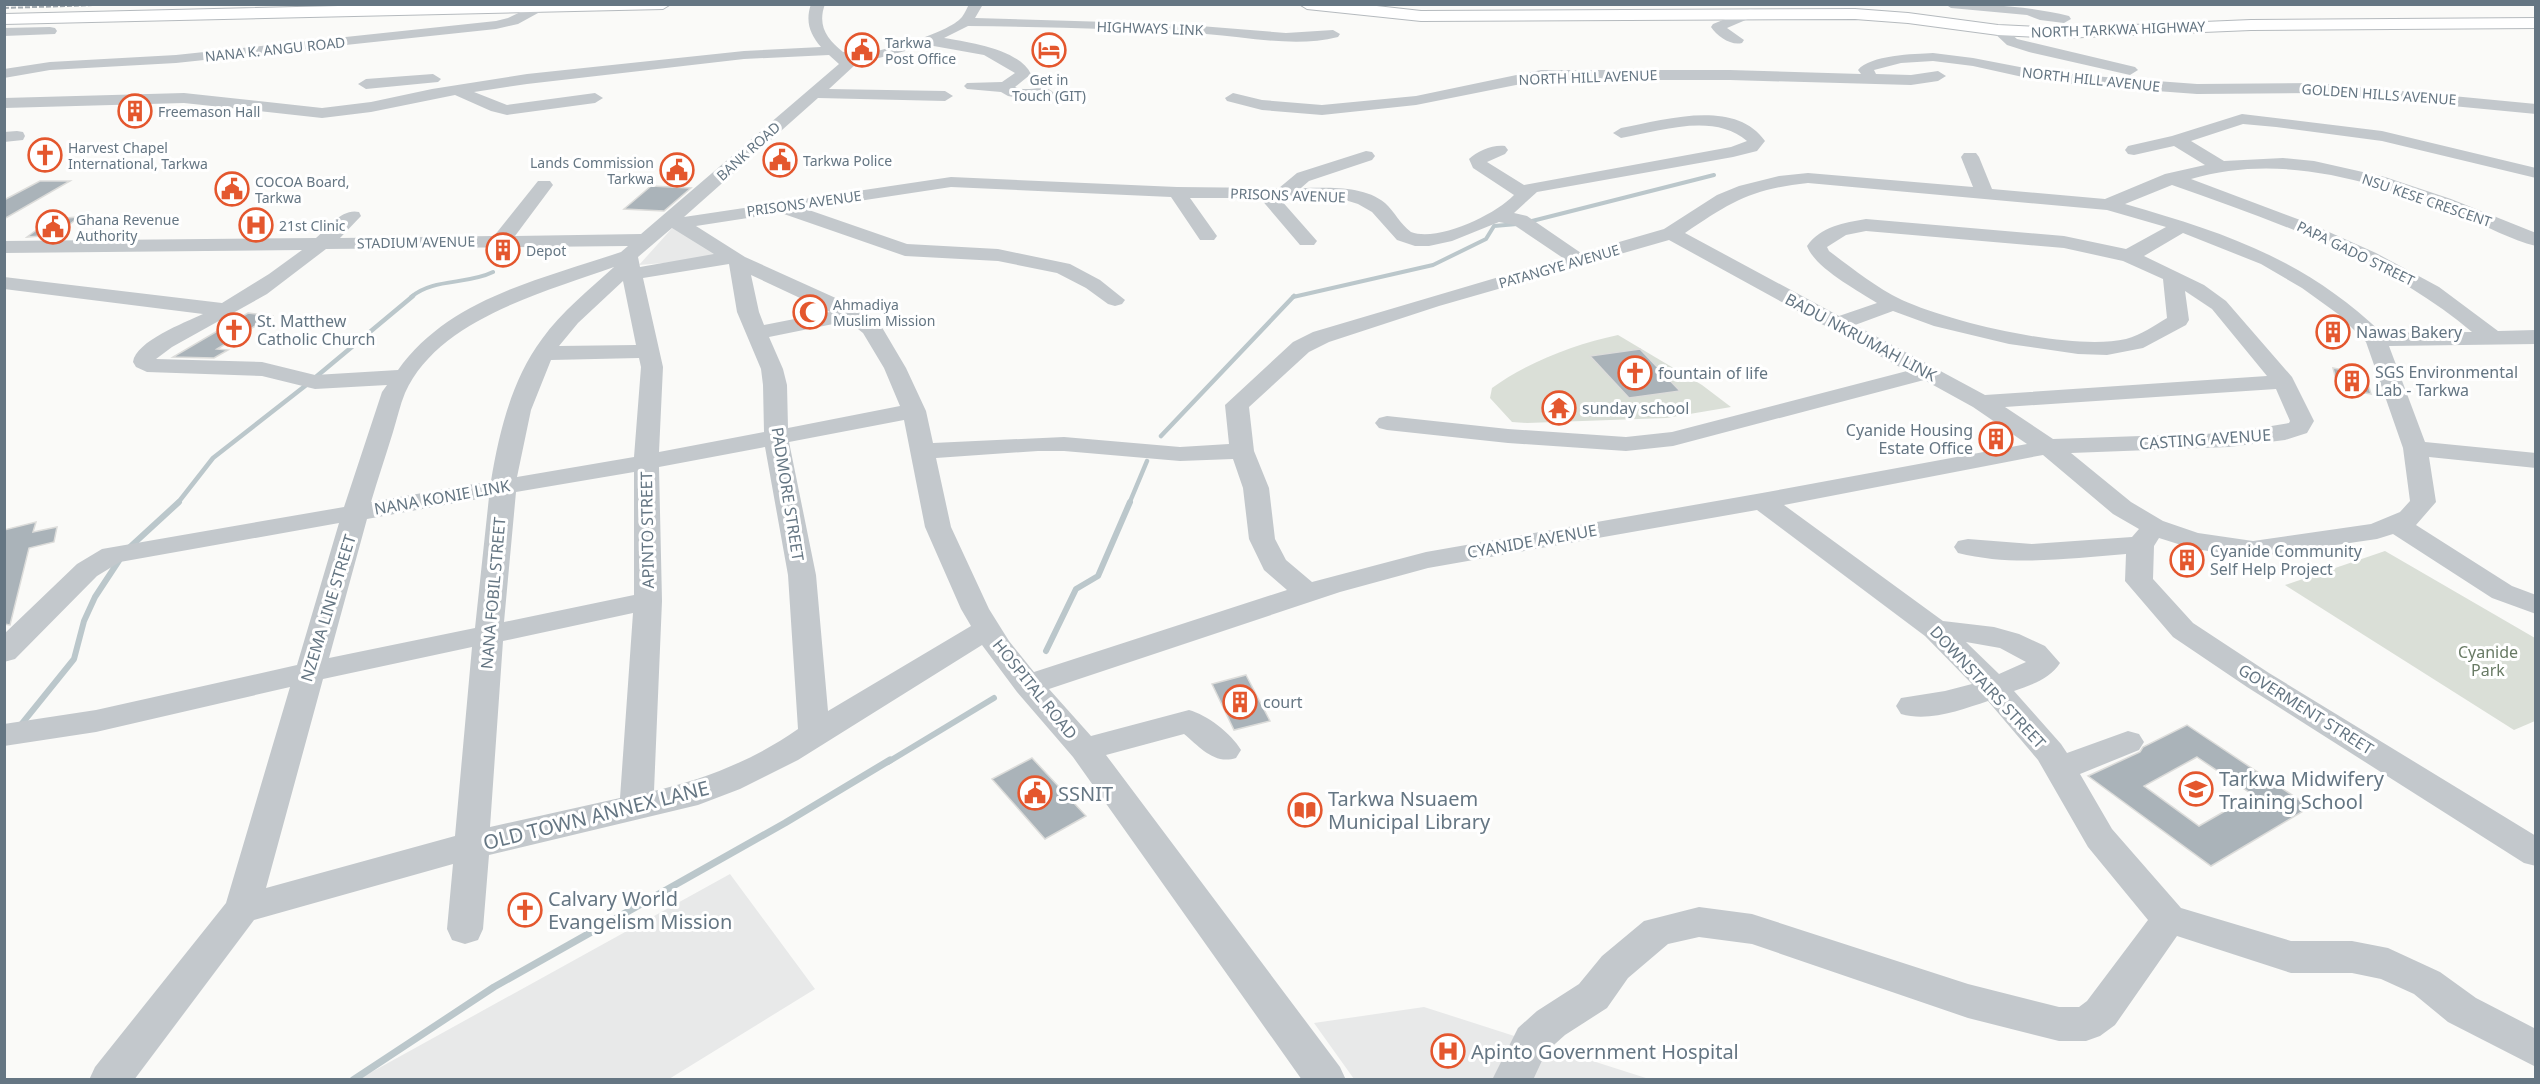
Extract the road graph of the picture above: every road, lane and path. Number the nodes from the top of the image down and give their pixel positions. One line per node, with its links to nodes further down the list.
1 (663, 4): 6 (main road)
2 (818, 4): 18 (street)
3 (976, 4): 10 (street)
4 (1307, 4): 7 (main road, NORTH TARKWA HIGHWAY)
5 (1951, 4): 9 (street)
6 (542, 7): 8 (main road); 19 (street, NANA K. ANGU ROAD)
7 (1750, 13): 12 (main road, NORTH TARKWA HIGHWAY); 17 (street)
8 (4, 19)
9 (2064, 19): 11 (main road, NORTH TARKWA HIGHWAY); 12 (main road, NORTH TARKWA HIGHWAY)
10 (966, 22): 15 (street, HIGHWAYS LINK); 16 (street)
11 (2535, 23)
12 (1998, 30): 33 (street)
13 (50, 31): 14 (street)
14 (4, 32)
15 (1333, 34)
16 (926, 40): 18 (street); 25 (street)
17 (1737, 40)
18 (847, 57): 22 (street); 27 (street, BANK ROAD)
19 (4, 74)
20 (1938, 76): 21 (street, NORTH HILL AVENUE)
21 (1875, 78): 31 (street, NORTH HILL AVENUE); 33 (street, NORTH HILL AVENUE)
22 (527, 79): 23 (street); 26 (street)
23 (366, 84)
24 (972, 86): 25 (street)
25 (1005, 87): 28 (street)
26 (457, 90): 30 (street); 32 (street)
27 (814, 93): 29 (street); 54 (street, BANK ROAD)
28 (1046, 93)
29 (945, 96)
30 (596, 98)
31 (1233, 98)
32 (4, 103)
33 (2234, 103): 34 (street, GOLDEN HILLS AVENUE); 36 (street); 42 (street)
34 (2535, 109)
35 (1621, 133): 49 (street, PRISONS AVENUE)
36 (2177, 141): 38 (street); 41 (street)
37 (1499, 150): 49 (street)
38 (2134, 150)
39 (1366, 156): 46 (street)
40 (1970, 157): 47 (street)
41 (2221, 167): 43 (street, NSU KESE CRESCENT); 58 (street, NSU KESE CRESCENT)
42 (2535, 173)
43 (2171, 178): 50 (street, NSU KESE CRESCENT); 78 (street, PAPA GADO STREET)
44 (544, 185): 59 (street)
45 (1177, 192): 48 (street, PRISONS AVENUE); 51 (street, PRISONS AVENUE); 57 (street)
46 (1285, 192): 48 (street, PRISONS AVENUE); 53 (street, PRISONS AVENUE)
47 (1984, 192): 50 (street, PATANGYE AVENUE); 56 (street, PATANGYE AVENUE)
48 (1265, 193): 60 (street)
49 (1524, 193): 53 (street, PRISONS AVENUE)
50 (2108, 205): 55 (street, PATANGYE AVENUE)
51 (780, 207): 54 (street, PRISONS AVENUE); 71 (street)
52 (351, 216): 61 (street)
53 (1496, 216): 67 (street)
54 (675, 221): 65 (street, BANK ROAD); 66 (street, HOSPITAL ROAD)
55 (2182, 226): 64 (street); 79 (street, PATANGYE AVENUE)
56 (1671, 233): 67 (street, PATANGYE AVENUE); 75 (street, BADU NKRUMAH LINK)
57 (1207, 237)
58 (2535, 240)
59 (500, 241): 61 (street, STADIUM AVENUE); 65 (street, STADIUM AVENUE)
60 (1307, 241)
61 (321, 243): 62 (street, STADIUM AVENUE); 73 (street)
62 (49, 246): 63 (street, STADIUM AVENUE); 68 (street)
63 (4, 247)
64 (2129, 256): 69 (street, CASTING AVENUE); 72 (street, CASTING AVENUE)
65 (634, 258): 66 (street); 80 (street, APINTO STREET); 81 (street, NANA FOBIL STREET); 83 (street, NZEMA LINE STREET)
66 (735, 259): 74 (street, HOSPITAL ROAD); 76 (street, PADMORE STREET)
67 (1580, 261): 91 (street, PATANGYE AVENUE)
68 (4, 276)
69 (2173, 276): 72 (street); 84 (street, CASTING AVENUE)
70 (4, 283): 73 (street)
71 (1115, 300)
72 (1893, 304): 75 (street)
73 (225, 310): 83 (street)
74 (852, 314): 76 (street); 86 (street, HOSPITAL ROAD)
75 (1836, 324): 82 (street, BADU NKRUMAH LINK)
76 (757, 333): 88 (street, PADMORE STREET)
77 (2535, 338): 78 (street)
78 (2494, 339): 79 (street)
79 (2376, 340): 90 (street)
80 (650, 351): 81 (street); 94 (street, APINTO STREET)
81 (543, 353): 95 (street, NANA FOBIL STREET)
82 (1928, 372): 85 (street, BADU NKRUMAH LINK); 87 (street)
83 (403, 377): 97 (street, NZEMA LINE STREET)
84 (2284, 382): 85 (street); 89 (street, CASTING AVENUE)
85 (1981, 402): 89 (street, BADU NKRUMAH LINK)
86 (914, 411): 88 (street, NANA KONIE LINK); 92 (street, HOSPITAL ROAD)
87 (1387, 423)
88 (776, 438): 94 (street, NANA KONIE LINK); 112 (street, PADMORE STREET)
89 (2048, 447): 96 (street, CYANIDE AVENUE); 99 (street, BADU NKRUMAH LINK)
90 (2415, 448): 93 (street); 98 (street)
91 (1242, 451): 92 (street); 101 (street, PATANGYE AVENUE)
92 (922, 452): 104 (street, HOSPITAL ROAD)
93 (2535, 461)
94 (646, 462): 95 (street, NANA KONIE LINK); 102 (street, APINTO STREET)
95 (503, 486): 97 (street, NANA KONIE LINK); 106 (street, NANA FOBIL STREET)
96 (1762, 501): 101 (street, CYANIDE AVENUE); 105 (street, DOWNSTAIRS STREET)
97 (357, 511): 107 (street, NANA KONIE LINK); 108 (street, NZEMA LINE STREET)
98 (2396, 523): 99 (street); 103 (street)
99 (2147, 536): 100 (street); 120 (street, GOVERMENT STREET)
100 (1968, 547)
101 (1308, 594): 109 (street, CYANIDE AVENUE)
102 (648, 601): 106 (street); 118 (street, APINTO STREET)
103 (2535, 605)
104 (987, 629): 109 (street, HOSPITAL ROAD); 112 (street, OLD TOWN ANNEX LANE)
105 (1935, 629): 110 (street, DOWNSTAIRS STREET); 110 (street)
106 (488, 637): 108 (street); 119 (street, NANA FOBIL STREET)
107 (4, 652)
108 (309, 672): 113 (street); 121 (street, NZEMA LINE STREET)
109 (1028, 685): 115 (street, HOSPITAL ROAD)
110 (1993, 687): 111 (street); 117 (street, DOWNSTAIRS STREET)
111 (1912, 706)
112 (814, 734): 118 (street, OLD TOWN ANNEX LANE)
113 (4, 735)
114 (2128, 741): 117 (street)
115 (1084, 749): 116 (street); 126 (street, HOSPITAL ROAD)
116 (1225, 750)
117 (2061, 769): 122 (street, DOWNSTAIRS STREET)
118 (636, 807): 119 (street, OLD TOWN ANNEX LANE)
119 (472, 845): 121 (street, OLD TOWN ANNEX LANE); 123 (street, NANA FOBIL STREET)
120 (2535, 853)
121 (242, 909): 125 (street, NZEMA LINE STREET)
122 (2169, 919): 124 (street); 127 (street)
123 (465, 929)
124 (2535, 1049)
125 (109, 1080)
126 (1326, 1080)
127 (1512, 1080)

